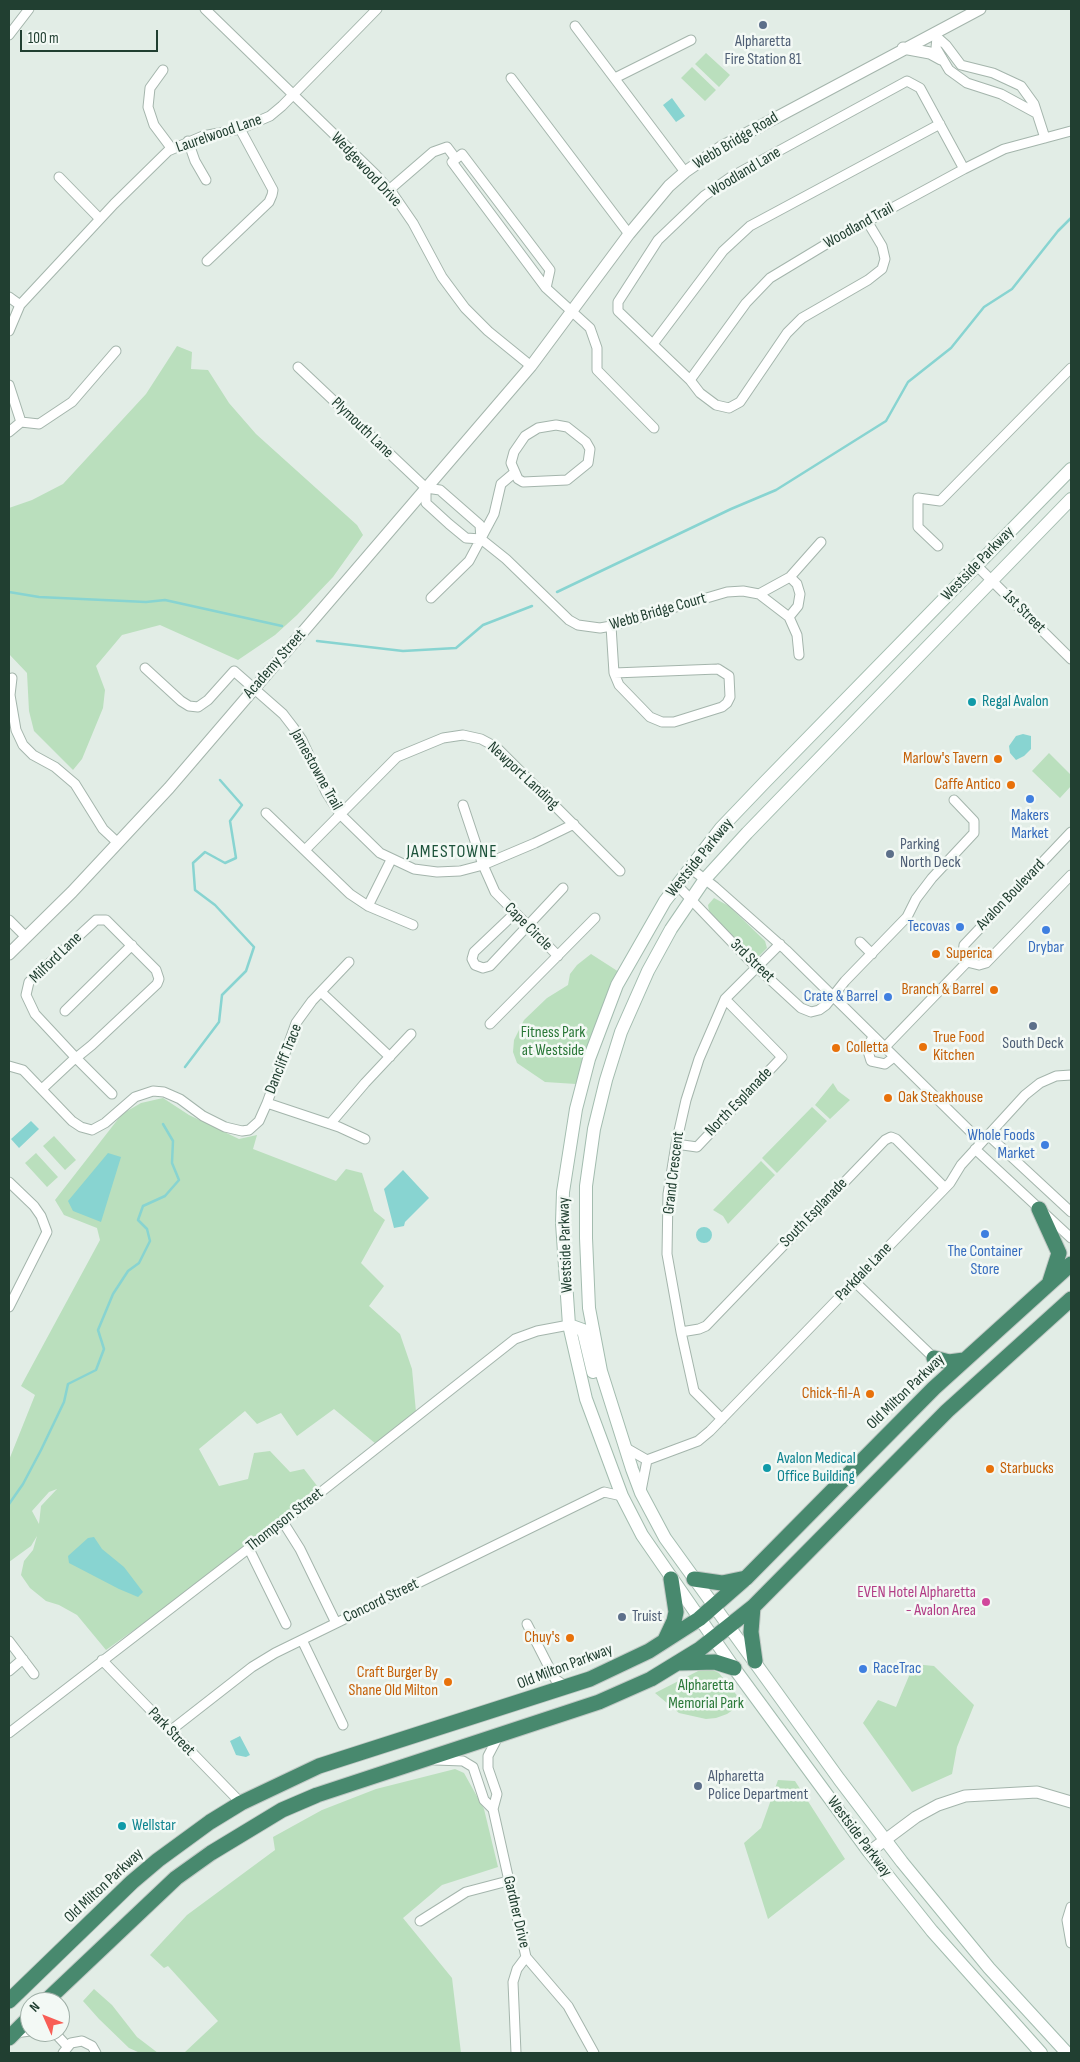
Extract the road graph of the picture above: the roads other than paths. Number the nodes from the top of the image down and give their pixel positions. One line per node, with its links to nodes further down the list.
1 (29, 9): 7 (street)
2 (204, 9): 16 (street, Wedgewood Drive)
3 (377, 9): 16 (street, Laurelwood Lane)
4 (980, 9): 6 (street, Webb Bridge Road)
5 (575, 26): 14 (street)
6 (935, 34): 9 (street, Webb Bridge Road); 10 (street); 12 (street)
7 (9, 35)
8 (691, 40): 14 (street)
9 (903, 48): 10 (street); 26 (street, Webb Bridge Road)
10 (941, 59): 15 (street)
11 (163, 70): 23 (street)
12 (999, 76): 15 (street); 17 (street)
13 (511, 78): 32 (street)
14 (615, 78): 26 (street)
15 (994, 91): 17 (street)
16 (293, 95): 19 (street, Laurelwood Lane); 29 (street, Wedgewood Drive)
17 (1037, 113): 21 (street)
18 (940, 124): 25 (street, Woodland Lane); 39 (street); 39 (street, Woodland Lane)
19 (240, 129): 22 (street, Laurelwood Lane); 33 (street)
20 (1071, 131): 21 (street, Woodland Trail)
21 (1046, 138): 25 (street, Woodland Trail)
22 (188, 142): 23 (street, Laurelwood Lane); 28 (street)
23 (172, 149): 30 (street, Laurelwood Lane)
24 (456, 159): 29 (street); 34 (street); 34 (street)
25 (964, 169): 31 (street, Woodland Trail)
26 (685, 172): 32 (street, Webb Bridge Road)
27 (59, 177): 30 (street)
28 (206, 180)
29 (389, 190): 41 (street, Wedgewood Drive)
30 (100, 219): 36 (street, Laurelwood Lane)
31 (867, 221): 44 (street, Woodland Trail); 44 (street, Woodland Lane)
32 (629, 234): 37 (street, Webb Bridge Road)
33 (207, 261)
34 (546, 288): 37 (street)
35 (9, 297): 36 (street)
36 (20, 305): 38 (street, Laurelwood Lane)
37 (573, 312): 41 (street, Webb Bridge Road); 47 (street)
38 (9, 331)
39 (653, 344): 44 (street, Woodland Lane)
40 (116, 351): 46 (street)
41 (530, 366): 51 (street, Academy Street)
42 (298, 367): 51 (street, Plymouth Lane)
43 (1071, 368): 55 (street)
44 (690, 380)
45 (9, 386): 46 (street)
46 (21, 422): 48 (street)
47 (654, 428)
48 (9, 432)
49 (1071, 469): 56 (main road, Westside Parkway)
50 (514, 474): 50 (street); 53 (street)
51 (426, 488): 53 (street, Webb Bridge Court); 53 (street, Webb Bridge Court); 68 (street, Academy Street)
52 (1071, 499): 58 (main road, Westside Parkway)
53 (482, 539): 60 (street); 62 (street, Webb Bridge Court)
54 (821, 542): 57 (street)
55 (938, 546)
56 (977, 566): 58 (street, 1st Street); 80 (main road, Westside Parkway)
57 (790, 576): 59 (street); 61 (street)
58 (991, 580): 64 (street, 1st Street); 83 (main road, Westside Parkway)
59 (759, 594): 61 (street); 62 (street, Webb Bridge Court)
60 (431, 598)
61 (789, 617): 63 (street)
62 (610, 626): 66 (street)
63 (799, 655)
64 (1071, 659)
65 (145, 668): 68 (street, Jamestowne Trail)
66 (614, 673): 66 (street)
67 (9, 680): 69 (street)
68 (254, 689): 73 (street, Jamestowne Trail); 76 (street, Academy Street)
69 (12, 729): 76 (street)
70 (954, 800): 98 (street)
71 (463, 805): 79 (street, Cape Circle)
72 (266, 813): 77 (street)
73 (340, 814): 74 (street, Newport Landing); 77 (street, Newport Landing); 78 (street, Jamestowne Trail)
74 (574, 824): 79 (street, Jamestowne Trail); 81 (street, Newport Landing)
75 (1071, 832): 101 (street, Avalon Boulevard)
76 (118, 843): 93 (street, Academy Street)
77 (304, 850): 87 (street)
78 (392, 860): 79 (street, Jamestowne Trail); 87 (street)
79 (482, 865): 88 (street, Cape Circle)
80 (690, 868): 83 (street, 3rd Street); 84 (main road, Westside Parkway)
81 (620, 871)
82 (1071, 875): 101 (street, Avalon Boulevard)
83 (705, 879): 86 (main road, Westside Parkway); 95 (street, 3rd Street)
84 (677, 885): 86 (street, 3rd Street); 134 (main road, Westside Parkway)
85 (563, 888): 92 (street)
86 (692, 899): 102 (street, 3rd Street); 139 (main road, Westside Parkway)
87 (368, 906): 91 (street)
88 (514, 914): 92 (street, Cape Circle); 92 (street)
89 (595, 918): 99 (street)
90 (9, 920): 93 (street)
91 (413, 925)
92 (527, 926): 99 (street, Cape Circle)
93 (26, 937): 97 (street, Academy Street)
94 (860, 942): 98 (street)
95 (780, 944): 102 (street, Grand Crescent); 104 (street, 3rd Street)
96 (132, 945): 106 (street); 113 (street, Milford Lane); 113 (street, Milford Lane)
97 (9, 954)
98 (872, 954): 104 (street)
99 (558, 956): 107 (street, Cape Circle)
100 (349, 962): 103 (street, Dancliff Trace)
101 (967, 962): 110 (street)
102 (757, 967): 104 (street, 3rd Street); 105 (street, Grand Crescent)
103 (321, 992): 111 (street); 118 (street, Dancliff Trace)
104 (833, 997): 109 (street, 3rd Street)
105 (725, 999): 122 (street, Grand Crescent); 122 (street, North Esplanade)
106 (65, 1011)
107 (490, 1024)
108 (412, 1034): 111 (street)
109 (873, 1037): 110 (street, 3rd Street); 112 (street)
110 (884, 1048): 112 (street, 3rd Street)
111 (390, 1057): 119 (street)
112 (894, 1057): 123 (street, 3rd Street)
113 (76, 1058): 116 (street, Milford Lane); 117 (street, Milford Lane)
114 (9, 1066): 116 (street, Dancliff Trace)
115 (1071, 1075): 120 (street, Parkdale Lane)
116 (42, 1089): 118 (street, Dancliff Trace)
117 (112, 1094)
118 (267, 1103): 119 (street, Dancliff Trace)
119 (330, 1124): 121 (street, Dancliff Trace)
120 (988, 1135): 123 (street, Parkdale Lane); 127 (street)
121 (365, 1139)
122 (676, 1144): 135 (street, Grand Crescent)
123 (978, 1146): 125 (street, Parkdale Lane); 126 (street, 3rd Street)
124 (9, 1182): 133 (street)
125 (945, 1188): 130 (street, Parkdale Lane); 135 (street, South Esplanade)
126 (1039, 1208): 128 (street, 3rd Street); 131 (highway)
127 (1071, 1212)
128 (1071, 1238)
129 (1071, 1264): 131 (highway, Old Milton Parkway)
130 (855, 1282): 136 (street); 140 (street, Parkdale Lane)
131 (1048, 1285): 137 (highway, Old Milton Parkway)
132 (1071, 1300): 153 (highway)
133 (9, 1307)
134 (569, 1325): 139 (main road); 143 (main road, Westside Parkway); 147 (street, Thompson Street)
135 (681, 1332): 140 (street, Grand Crescent)
136 (934, 1358): 137 (highway); 138 (highway)
137 (964, 1360): 138 (highway, Old Milton Parkway)
138 (934, 1388): 149 (highway, Old Milton Parkway)
139 (612, 1409): 141 (main road, Westside Parkway)
140 (722, 1419): 142 (street, Parkdale Lane)
141 (623, 1446): 142 (street); 145 (main road, Westside Parkway)
142 (647, 1460): 145 (street)
143 (613, 1474): 144 (street); 146 (main road, Westside Parkway)
144 (604, 1492): 146 (street); 155 (street, Concord Street)
145 (641, 1494): 151 (main road, Westside Parkway)
146 (622, 1496): 150 (main road, Westside Parkway)
147 (283, 1522): 148 (street, Thompson Street); 155 (street)
148 (248, 1549): 156 (street); 164 (street, Thompson Street)
149 (747, 1577): 151 (highway); 152 (highway, Old Milton Parkway)
150 (672, 1579): 154 (main road, Westside Parkway); 162 (highway)
151 (694, 1579): 152 (main road, Westside Parkway)
152 (714, 1607): 154 (highway, Old Milton Parkway); 158 (main road, Westside Parkway)
153 (753, 1607): 158 (highway); 165 (highway)
154 (699, 1619): 159 (main road, Westside Parkway); 162 (highway, Old Milton Parkway)
155 (336, 1623): 160 (street, Concord Street)
156 (286, 1624)
157 (527, 1624): 170 (street)
158 (729, 1627): 159 (highway); 165 (main road, Westside Parkway)
159 (713, 1639): 166 (highway); 167 (main road, Westside Parkway)
160 (302, 1640): 173 (street); 174 (street, Concord Street)
161 (9, 1641): 163 (street)
162 (665, 1642): 171 (highway, Old Milton Parkway)
163 (23, 1659): 168 (street); 169 (street)
164 (102, 1660): 174 (street, Park Street); 175 (street, Thompson Street)
165 (755, 1661): 181 (main road, Westside Parkway)
166 (677, 1663): 167 (highway); 176 (highway)
167 (734, 1668): 182 (main road, Westside Parkway)
168 (9, 1671)
169 (34, 1674)
170 (555, 1679): 171 (street); 172 (street)
171 (568, 1688): 172 (highway, Old Milton Parkway)
172 (546, 1695): 179 (highway, Old Milton Parkway)
173 (343, 1724)
174 (170, 1731): 179 (street, Park Street)
175 (9, 1733)
176 (499, 1735): 177 (highway); 180 (street, Gardner Drive)
177 (426, 1759): 180 (street, Gardner Drive); 188 (highway)
178 (1071, 1802): 181 (street)
179 (241, 1803): 189 (highway, Old Milton Parkway)
180 (493, 1809): 183 (street, Gardner Drive)
181 (885, 1840): 182 (street); 195 (main road, Westside Parkway)
182 (869, 1852): 194 (main road, Westside Parkway)
183 (508, 1880): 185 (street); 187 (street, Gardner Drive)
184 (1071, 1907): 186 (street)
185 (420, 1921)
186 (1071, 1943)
187 (526, 1957): 192 (street); 193 (street, Gardner Drive)
188 (59, 1992)
189 (9, 2001)
190 (65, 2050): 191 (street)
191 (96, 2053)
192 (516, 2053)
193 (594, 2053)
194 (1041, 2053)
195 (1067, 2053)

